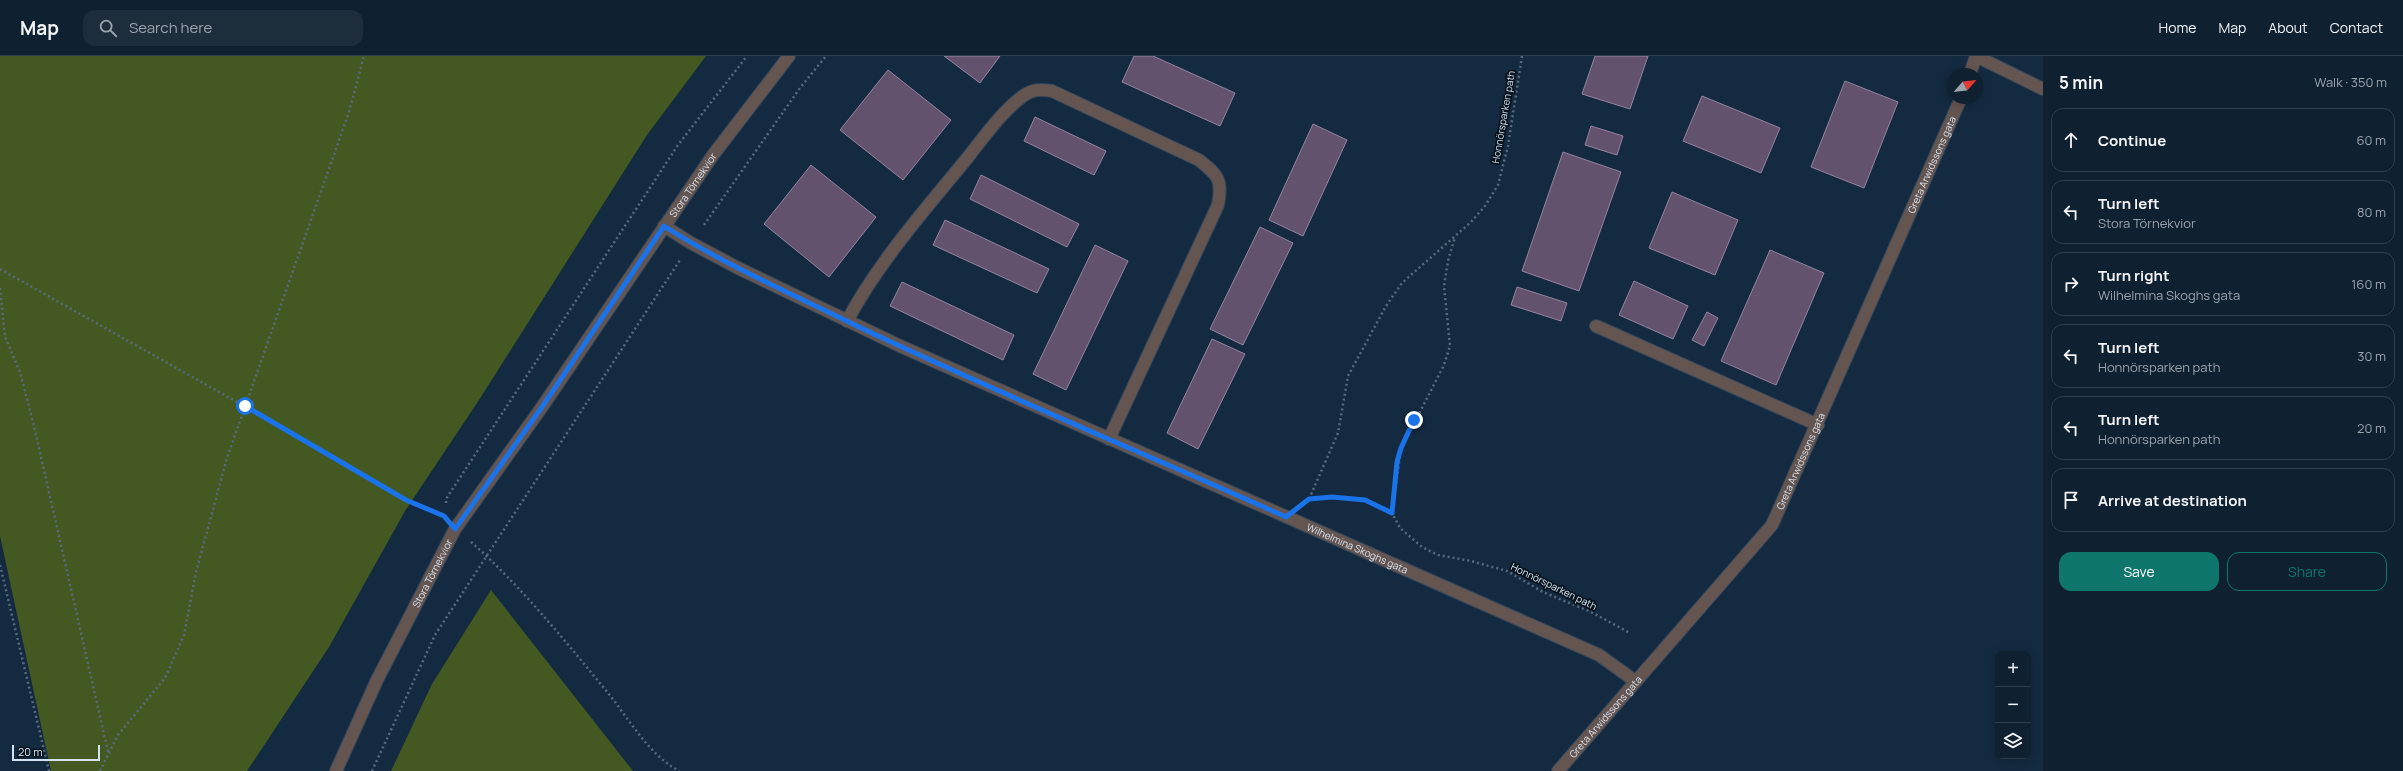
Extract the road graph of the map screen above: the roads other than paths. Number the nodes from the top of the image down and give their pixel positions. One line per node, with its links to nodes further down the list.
1 (789, 56): 6 (street, Stora Törnekvior)
2 (1976, 56): 3 (street); 4 (street)
3 (1972, 68)
4 (2043, 89)
5 (1958, 104): 9 (street, Greta Arwidssons gata)
6 (664, 226): 7 (street, Wilhelmina Skoghs gata); 12 (street, Stora Törnekvior)
7 (847, 321): 10 (street, Wilhelmina Skoghs gata); 10 (street)
8 (1596, 326): 9 (street)
9 (1818, 425): 11 (street, Greta Arwidssons gata)
10 (1109, 439): 11 (street, Wilhelmina Skoghs gata)
11 (1635, 681): 13 (street, Greta Arwidssons gata)
12 (336, 771)
13 (1558, 771)

